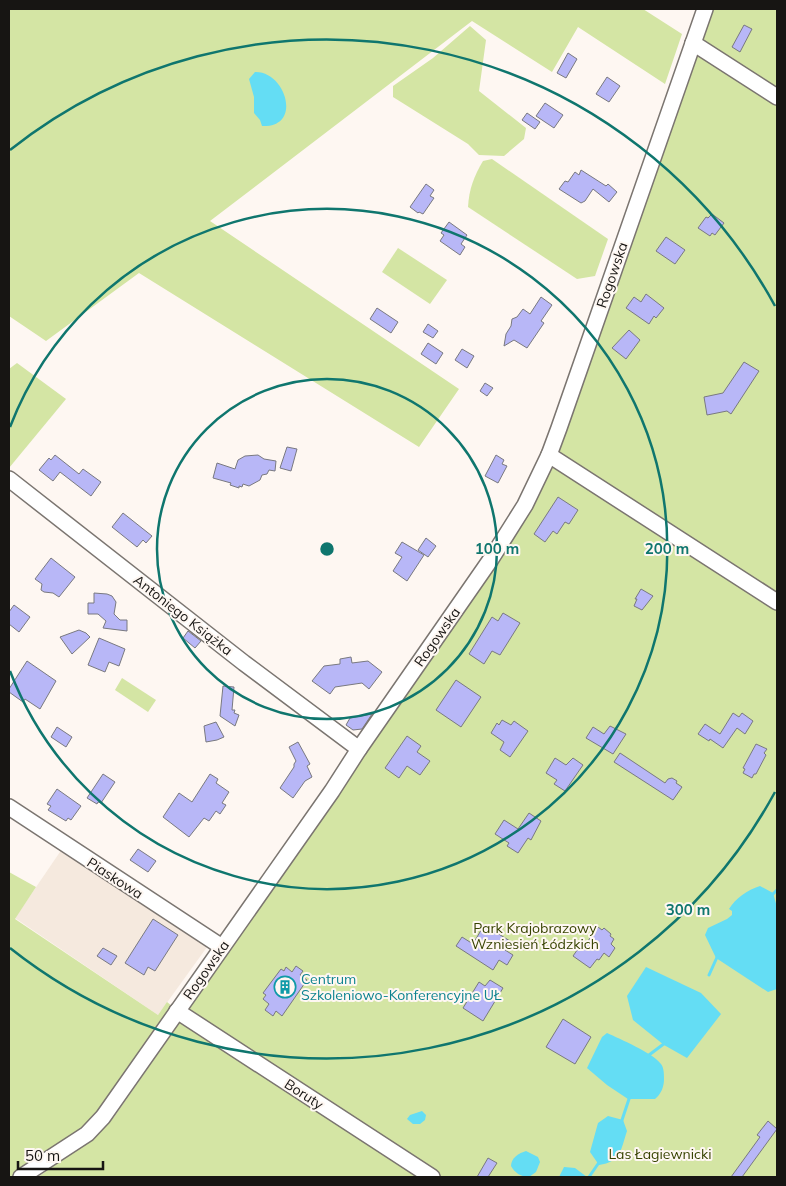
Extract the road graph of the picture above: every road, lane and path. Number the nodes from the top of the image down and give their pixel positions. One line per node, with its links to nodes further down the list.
1 (705, 9): 2 (street, Rogowska)
2 (693, 43): 3 (street); 4 (street, Rogowska)
3 (777, 97)
4 (549, 455): 6 (street); 7 (street, Rogowska)
5 (9, 479): 7 (street, Antoniego Książka)
6 (777, 602)
7 (359, 749): 9 (street, Rogowska)
8 (9, 806): 9 (street, Piaskowa)
9 (222, 947): 10 (street, Rogowska)
10 (177, 1011): 11 (street, Rogowska); 12 (street, Boruty)
11 (20, 1177)
12 (432, 1177)

